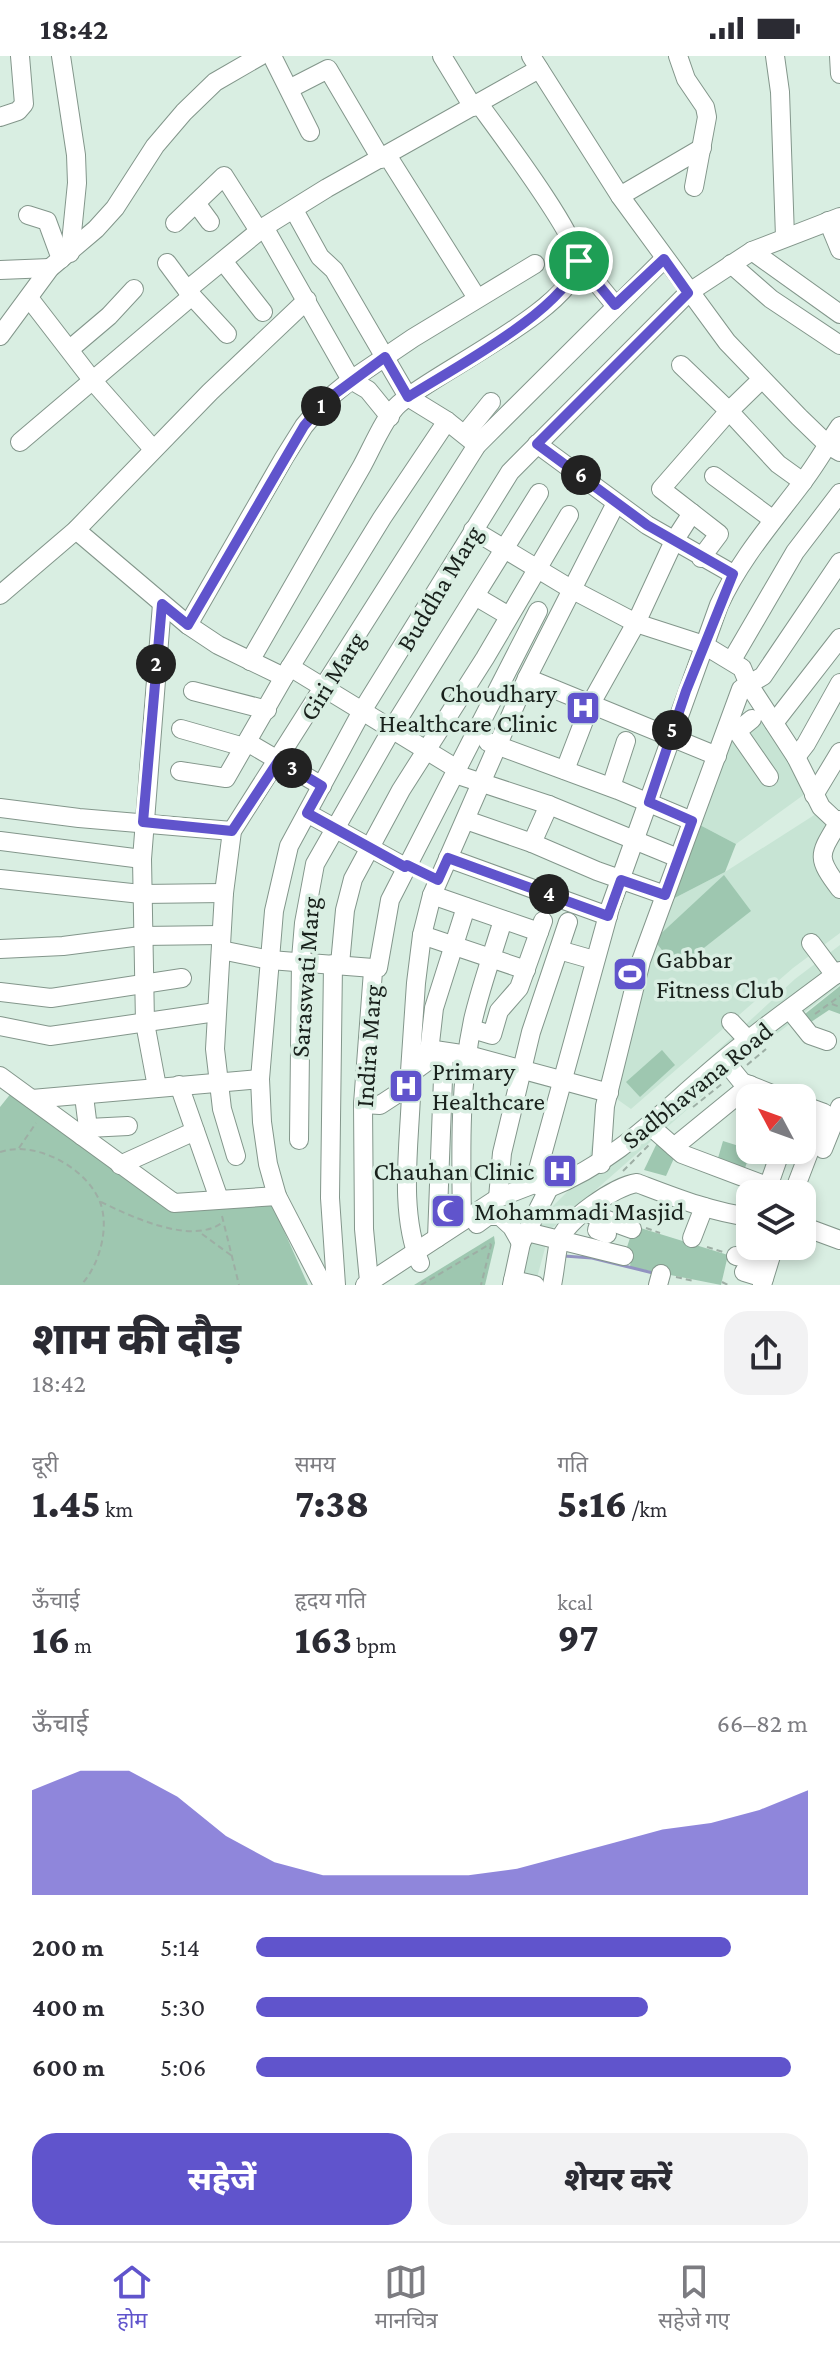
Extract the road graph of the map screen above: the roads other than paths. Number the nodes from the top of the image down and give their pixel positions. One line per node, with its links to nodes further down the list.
1 (20, 56): 13 (street)
2 (62, 56): 30 (street)
3 (260, 56): 30 (street)
4 (272, 56): 11 (street)
5 (442, 56): 12 (street)
6 (678, 56): 15 (street)
7 (775, 56): 26 (street)
8 (839, 56): 10 (street)
9 (535, 62): 12 (street); 18 (street)
10 (840, 74)
11 (289, 89): 14 (street); 16 (street)
12 (476, 105): 16 (street); 32 (street)
13 (0, 117)
14 (310, 132)
15 (702, 148): 17 (street); 18 (street)
16 (384, 157): 20 (street); 41 (street)
17 (694, 187)
18 (620, 196): 29 (street)
19 (196, 203): 23 (street); 24 (street); 25 (street)
20 (294, 210): 25 (street); 50 (street)
21 (28, 215): 30 (street)
22 (834, 219): 26 (street, Buddha Marg); 27 (street)
23 (210, 222)
24 (175, 223)
25 (262, 229): 31 (street); 42 (street)
26 (785, 237): 28 (street, Buddha Marg)
27 (840, 250)
28 (752, 251): 35 (street, Buddha Marg); 45 (street)
29 (664, 259): 39 (street); 43 (street)
30 (60, 260): 36 (street); 40 (street)
31 (223, 261): 38 (street); 44 (street)
32 (579, 261): 43 (street); 55 (street)
33 (167, 263): 38 (street)
34 (535, 264): 41 (street)
35 (731, 264): 39 (street, Buddha Marg); 48 (street)
36 (0, 270)
37 (134, 289): 49 (street)
38 (189, 293): 46 (street); 54 (street)
39 (688, 293): 52 (street); 63 (street, Buddha Marg)
40 (29, 298): 47 (street); 49 (street)
41 (477, 298): 50 (street)
42 (307, 300): 53 (street); 65 (street)
43 (615, 305): 61 (street)
44 (263, 312)
45 (840, 314)
46 (227, 334)
47 (0, 336)
48 (840, 345)
49 (70, 349): 54 (street)
50 (385, 357): 53 (street); 55 (street)
51 (681, 365): 57 (street)
52 (762, 379): 57 (street); 64 (street)
53 (351, 380): 58 (street); 89 (street)
54 (93, 381): 62 (street); 65 (street)
55 (408, 397): 58 (street); 59 (street)
56 (491, 402): 61 (street)
57 (729, 411): 67 (street); 71 (street)
58 (390, 417): 93 (street)
59 (447, 421): 61 (street); 94 (street)
60 (840, 426): 64 (street)
61 (471, 440): 98 (street, Giri Marg)
62 (20, 442)
63 (537, 444): 70 (street); 75 (street, Buddha Marg)
64 (834, 448): 67 (street)
65 (153, 449): 74 (street)
66 (714, 476): 73 (street)
67 (803, 482): 73 (street)
68 (539, 493): 77 (street, Saraswati Marg)
69 (840, 493): 92 (street)
70 (616, 503): 76 (street); 82 (street)
71 (692, 513): 76 (street); 78 (street)
72 (569, 515): 80 (street)
73 (772, 519): 81 (street)
74 (76, 530): 83 (street); 85 (street)
75 (473, 530): 77 (street); 102 (street, Buddha Marg)
76 (674, 541): 78 (street); 88 (street)
77 (504, 550): 80 (street); 84 (street, Saraswati Marg)
78 (701, 558): 81 (street)
79 (840, 562): 97 (street)
80 (537, 569): 82 (street); 87 (street)
81 (733, 574): 91 (street)
82 (571, 589): 88 (street); 95 (street)
83 (0, 595)
84 (475, 596): 87 (street); 106 (street, Saraswati Marg)
85 (162, 604): 89 (street); 132 (street)
86 (538, 611): 107 (street, Indira Marg)
87 (509, 616): 111 (street)
88 (636, 623): 91 (street); 100 (street)
89 (188, 625): 93 (street)
90 (840, 638): 103 (street)
91 (704, 645): 92 (street); 108 (street)
92 (732, 660): 97 (street)
93 (250, 661): 94 (street)
94 (287, 672): 98 (street); 101 (street)
95 (527, 678): 100 (street); 113 (street)
96 (840, 683): 112 (street)
97 (745, 687): 103 (street); 104 (street)
98 (325, 689): 102 (street); 116 (street, Giri Marg)
99 (193, 691): 101 (street)
100 (590, 705): 108 (street); 117 (street)
101 (267, 710): 110 (street)
102 (362, 711): 106 (street); 122 (street, Buddha Marg)
103 (774, 723): 112 (street)
104 (738, 724): 114 (street); 120 (street)
105 (181, 729): 110 (street)
106 (392, 729): 111 (street); 133 (street, Saraswati Marg)
107 (474, 736): 113 (street); 119 (street, Indira Marg)
108 (670, 737): 114 (street); 125 (street)
109 (626, 741): 123 (street)
110 (246, 744): 116 (street); 118 (street)
111 (427, 750): 119 (street); 138 (street)
112 (801, 750): 115 (street); 124 (street)
113 (494, 753): 117 (street); 121 (street)
114 (717, 756): 130 (street)
115 (839, 759): 124 (street)
116 (279, 760): 122 (street); 134 (street, Giri Marg)
117 (565, 770): 123 (street)
118 (180, 771)
119 (456, 771): 121 (street); 142 (street, Indira Marg)
120 (769, 777)
121 (481, 784): 126 (street); 129 (street)
122 (322, 786): 128 (street, Buddha Marg)
123 (611, 787): 125 (street)
124 (814, 795): 131 (street)
125 (649, 802): 130 (street); 135 (street)
126 (549, 805): 135 (street); 137 (street)
127 (0, 808): 132 (street)
128 (307, 813): 133 (street); 162 (street, Buddha Marg)
129 (466, 820): 137 (street); 139 (street)
130 (692, 821): 140 (street)
131 (839, 821): 146 (street)
132 (143, 822): 134 (street); 141 (street)
133 (335, 829): 138 (street); 164 (street, Saraswati Marg)
134 (232, 831): 147 (street, Giri Marg)
135 (633, 840): 140 (street); 144 (street)
136 (0, 841): 141 (street)
137 (532, 843): 144 (street)
138 (369, 848): 142 (street); 165 (street)
139 (448, 858): 145 (street); 151 (street)
140 (678, 858): 149 (street)
141 (142, 859): 148 (street)
142 (406, 866): 145 (street); 166 (street, Indira Marg)
143 (0, 879): 148 (street)
144 (621, 880): 149 (street); 151 (street)
145 (435, 888): 150 (street); 154 (street)
146 (840, 889)
147 (224, 893): 148 (street); 156 (street, Giri Marg)
148 (141, 894): 155 (street)
149 (665, 895): 192 (street)
150 (466, 907): 152 (street); 158 (street)
151 (608, 916): 163 (street)
152 (503, 920): 161 (street); 167 (street)
153 (568, 922): 160 (street)
154 (422, 935): 158 (street); 186 (street)
155 (141, 936): 156 (street); 159 (street); 170 (street)
156 (221, 942): 162 (street); 173 (street, Giri Marg)
157 (811, 943): 168 (street)
158 (454, 945): 161 (street); 180 (street)
159 (0, 949)
160 (559, 950): 163 (street); 182 (street)
161 (491, 958): 167 (street); 177 (street)
162 (270, 960): 164 (street); 185 (street, Buddha Marg)
163 (594, 960): 187 (street)
164 (301, 961): 165 (street); 203 (street, Saraswati Marg)
165 (337, 964): 166 (street); 232 (street)
166 (373, 968): 195 (street, Indira Marg)
167 (526, 970): 177 (street)
168 (837, 973): 172 (street, Sadbhavana Road)
169 (182, 978): 170 (street)
170 (142, 984): 171 (street); 175 (street)
171 (0, 992)
172 (790, 1010): 178 (street, Sadbhavana Road); 179 (street)
173 (216, 1012): 175 (street); 188 (street, Giri Marg)
174 (731, 1022): 178 (street)
175 (145, 1023): 176 (street); 191 (street)
176 (0, 1026)
177 (472, 1029): 181 (street)
178 (749, 1041): 183 (street, Sadbhavana Road)
179 (827, 1041)
180 (436, 1050): 181 (street); 186 (street); 220 (street)
181 (468, 1055): 182 (street); 217 (street)
182 (523, 1070): 187 (street); 214 (street)
183 (736, 1073): 189 (street); 199 (street, Sadbhavana Road); 204 (street)
184 (0, 1076): 194 (street)
185 (260, 1079): 188 (street); 211 (street, Buddha Marg)
186 (410, 1080): 195 (street); 226 (street)
187 (562, 1080): 192 (street); 210 (street)
188 (218, 1083): 190 (street); 205 (street, Giri Marg)
189 (756, 1084)
190 (179, 1085): 191 (street); 200 (street)
191 (157, 1087): 193 (street)
192 (609, 1093): 206 (street)
193 (84, 1096): 194 (street); 201 (street)
194 (39, 1104): 201 (street)
195 (363, 1104): 230 (street, Indira Marg)
196 (840, 1107): 209 (street)
197 (816, 1110): 202 (street)
198 (128, 1126): 201 (street)
199 (654, 1130): 204 (street); 206 (street, Sadbhavana Road)
200 (195, 1131): 207 (street); 212 (street)
201 (85, 1132): 207 (street)
202 (816, 1132)
203 (299, 1140)
204 (674, 1147): 208 (street)
205 (236, 1156)
206 (601, 1164): 210 (street, Sadbhavana Road)
207 (120, 1165): 212 (street)
208 (750, 1180)
209 (810, 1180)
210 (541, 1186): 214 (street, Sadbhavana Road); 221 (street)
211 (277, 1196): 212 (street); 231 (street, Buddha Marg)
212 (219, 1199)
213 (704, 1207): 215 (street); 216 (street); 224 (street)
214 (490, 1208): 217 (street); 221 (street); 226 (street)
215 (736, 1214)
216 (599, 1220): 218 (street); 223 (street)
217 (462, 1221): 220 (street)
218 (632, 1229)
219 (816, 1231): 222 (street)
220 (437, 1238): 226 (street)
221 (524, 1238): 223 (street); 229 (street)
222 (840, 1240)
223 (559, 1242): 225 (street); 234 (street)
224 (698, 1242)
225 (624, 1256)
226 (418, 1258): 230 (street)
227 (740, 1264): 228 (street)
228 (768, 1271)
229 (513, 1282): 233 (street)
230 (373, 1284)
231 (323, 1285)
232 (336, 1285)
233 (535, 1285)
234 (552, 1285)

